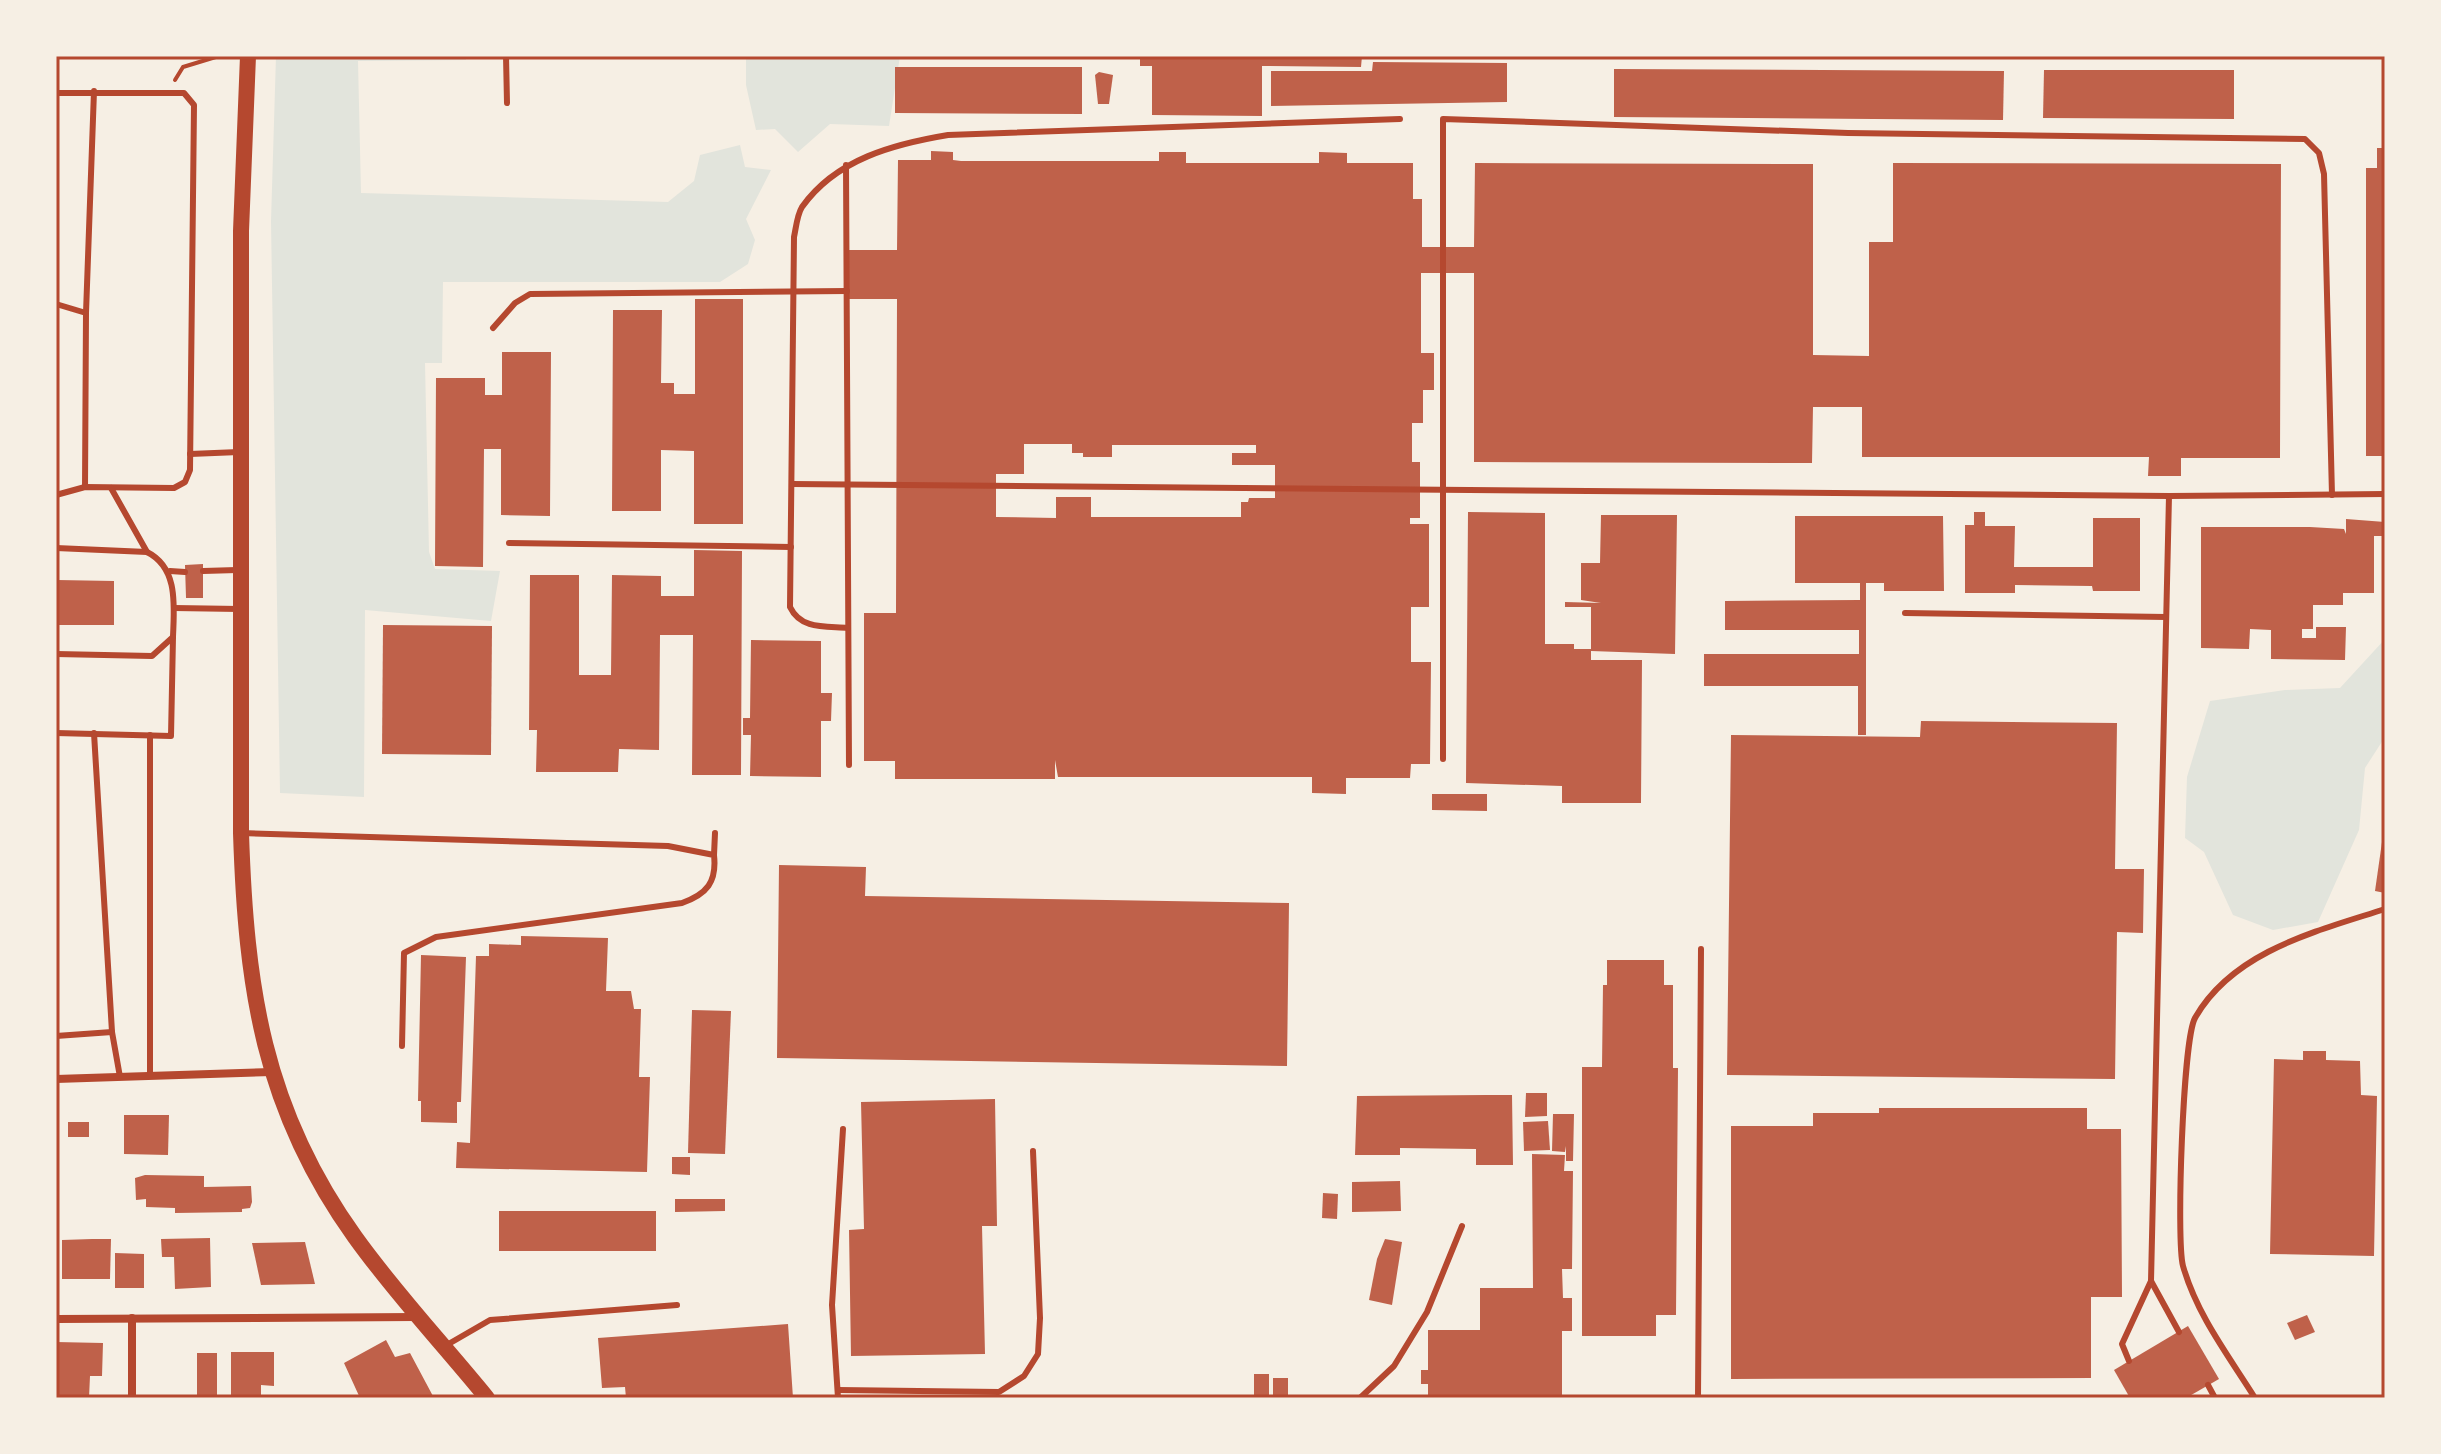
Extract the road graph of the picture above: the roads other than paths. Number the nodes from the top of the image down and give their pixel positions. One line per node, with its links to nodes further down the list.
1 (248, 56): 13 (main road)
2 (506, 56): 5 (lane)
3 (94, 91): 4 (lane); 11 (lane); 14 (lane)
4 (56, 93)
5 (507, 103)
6 (1400, 119): 7 (lane)
7 (846, 165): 8 (lane); 9 (lane)
8 (847, 291): 9 (lane); 16 (lane)
9 (792, 292): 12 (lane); 15 (lane)
10 (56, 304): 11 (lane)
11 (86, 313): 17 (lane)
12 (493, 328)
13 (241, 452): 14 (lane); 28 (main road)
14 (190, 454): 19 (lane)
15 (792, 484): 16 (lane); 25 (lane)
16 (847, 484): 18 (lane); 36 (lane)
17 (85, 487): 19 (lane); 21 (lane)
18 (1445, 487): 22 (lane); 23 (lane); 42 (lane)
19 (111, 488): 27 (lane)
20 (2385, 494): 22 (lane)
21 (56, 495)
22 (2332, 495): 23 (lane)
23 (2169, 496): 35 (lane)
24 (509, 543): 25 (lane)
25 (791, 547): 36 (lane)
26 (56, 548): 27 (lane)
27 (147, 552): 29 (lane)
28 (241, 570): 30 (lane); 33 (main road)
29 (170, 571): 31 (lane); 32 (lane)
30 (203, 571)
31 (185, 572)
32 (174, 608): 33 (lane); 37 (lane)
33 (241, 609): 44 (main road)
34 (1905, 613): 35 (lane)
35 (2166, 617): 59 (lane)
36 (848, 628): 43 (lane)
37 (173, 637): 38 (lane); 41 (lane)
38 (56, 654)
39 (56, 733): 40 (lane)
40 (94, 733): 41 (lane); 49 (lane)
41 (150, 735): 53 (lane)
42 (1443, 759)
43 (849, 765)
44 (241, 833): 46 (lane); 52 (main road)
45 (715, 833): 46 (lane)
46 (714, 855): 51 (lane)
47 (2385, 909): 75 (lane)
48 (1701, 949): 73 (lane)
49 (112, 1032): 50 (lane); 54 (lane)
50 (56, 1036)
51 (402, 1046)
52 (272, 1072): 53 (street); 61 (main road)
53 (150, 1076): 54 (street)
54 (120, 1077): 55 (street)
55 (56, 1079)
56 (843, 1129): 68 (lane)
57 (1033, 1151): 68 (lane)
58 (1462, 1226): 72 (lane)
59 (2151, 1281): 64 (lane); 66 (lane)
60 (677, 1305): 65 (lane)
61 (421, 1317): 62 (street); 65 (main road)
62 (132, 1318): 63 (street); 69 (street)
63 (56, 1319)
64 (2179, 1332)
65 (445, 1346): 70 (main road)
66 (2129, 1361)
67 (2208, 1385): 74 (lane)
68 (838, 1390): 71 (lane)
69 (132, 1398)
70 (487, 1398)
71 (838, 1398)
72 (1360, 1398)
73 (1698, 1398)
74 (2215, 1398)
75 (2255, 1398)

